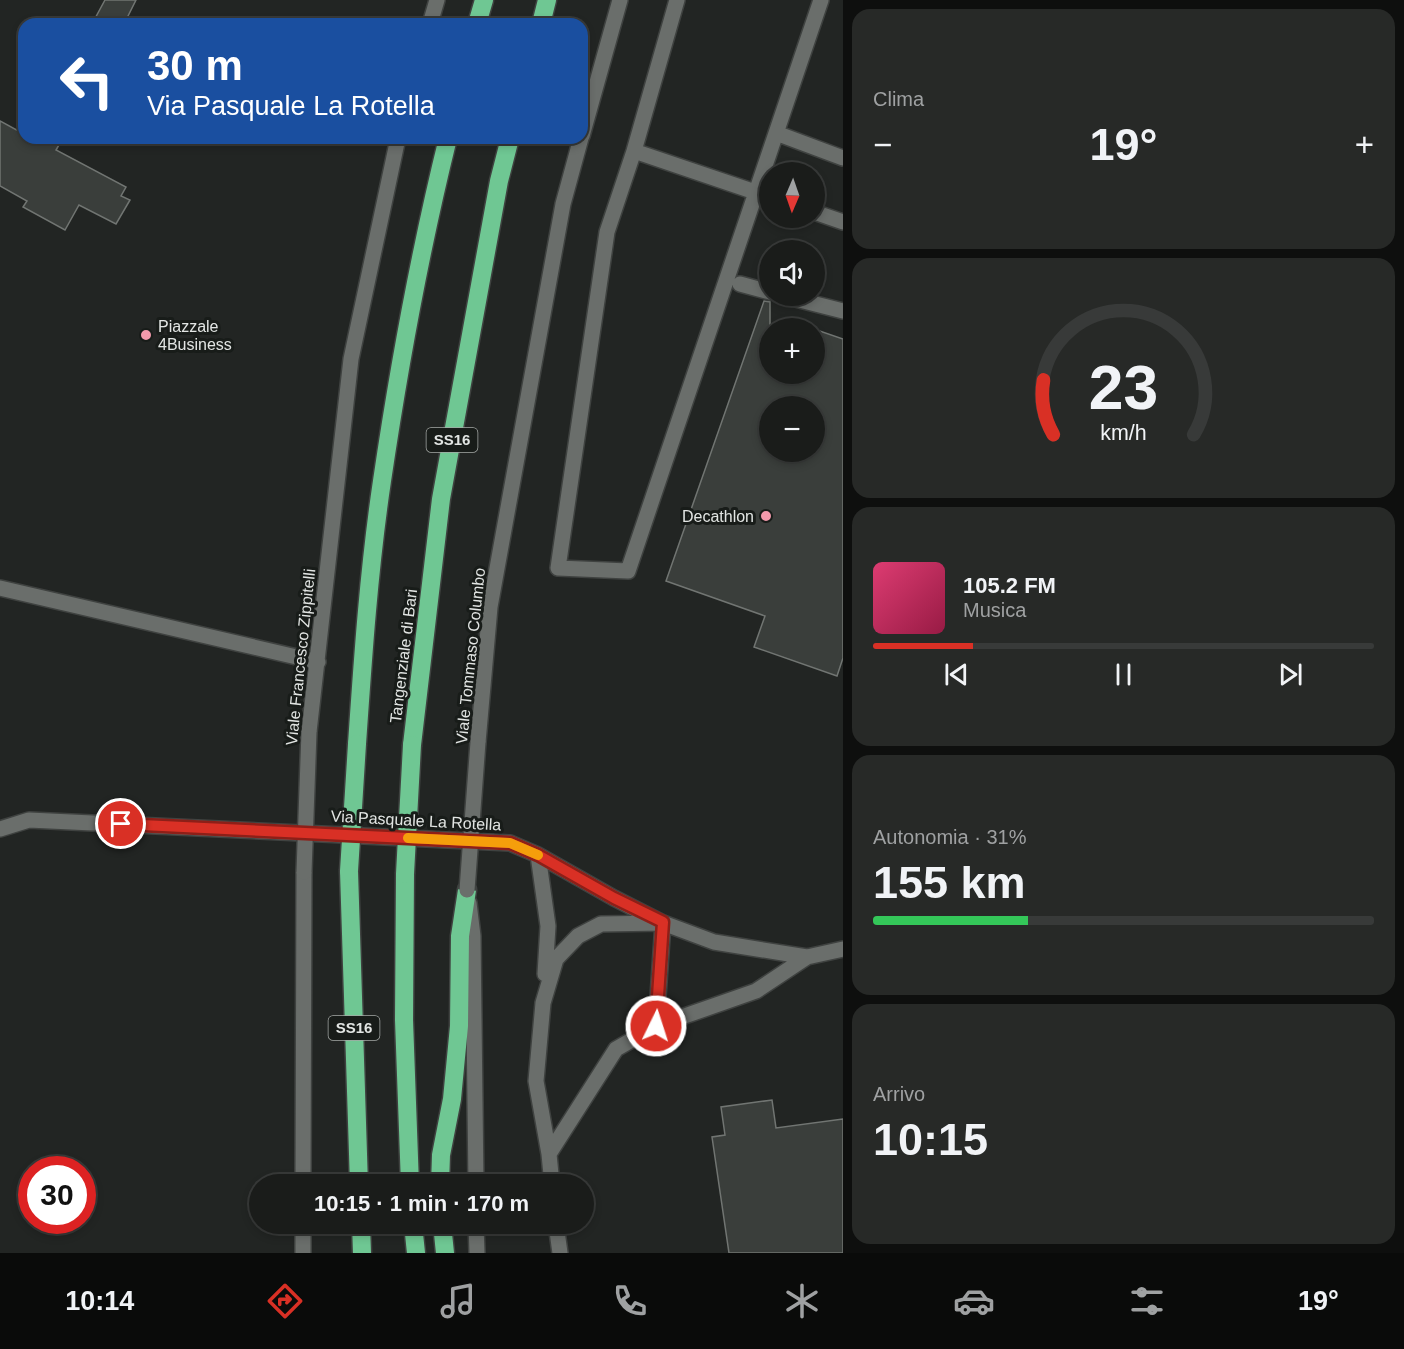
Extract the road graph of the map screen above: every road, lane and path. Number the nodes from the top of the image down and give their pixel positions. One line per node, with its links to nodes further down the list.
1 (437, 0): 7 (street)
2 (484, 0): 8 (highway)
3 (547, 0): 9 (highway)
4 (620, 0): 10 (street, Viale Tommaso Columbo)
5 (677, 0): 16 (street)
6 (821, 0): 11 (street)
7 (432, 18)
8 (479, 18)
9 (542, 18)
10 (588, 115)
11 (776, 133): 17 (street); 18 (street)
12 (397, 144): 28 (street, Viale Francesco Zippitelli)
13 (447, 144): 39 (highway, SS16, bridge)
14 (508, 144): 40 (highway, Tangenziale di Bari / SS16, bridge)
15 (580, 144): 31 (street, Viale Tommaso Columbo, bridge)
16 (634, 151): 19 (street); 20 (street)
17 (843, 158)
18 (770, 162)
19 (759, 193)
20 (759, 205)
21 (825, 216): 22 (street)
22 (843, 222)
23 (740, 284): 24 (street)
24 (759, 289)
25 (823, 306): 26 (street)
26 (843, 311)
27 (0, 588): 28 (street)
28 (318, 662): 38 (street, Viale Francesco Zippitelli, bridge)
29 (0, 829): 30 (street, Via Pasquale La Rotella)
30 (538, 855): 32 (street, Via Pasquale La Rotella); 35 (street)
31 (467, 890): 41 (highway); 42 (street, Viale Tommaso Columbo)
32 (663, 922): 34 (street, Via Pasquale La Rotella); 35 (street); 36 (street)
33 (843, 949): 34 (street, Via Pasquale La Rotella)
34 (807, 957): 36 (street)
35 (543, 1003): 37 (street)
36 (656, 1026): 37 (street)
37 (549, 1154): 43 (street)
38 (303, 1174)
39 (359, 1174)
40 (410, 1174)
41 (440, 1174)
42 (476, 1174)
43 (551, 1174)
44 (303, 1234): 50 (street)
45 (361, 1234): 51 (highway)
46 (414, 1234): 52 (highway)
47 (443, 1234): 53 (highway)
48 (476, 1234): 54 (street)
49 (557, 1234): 55 (street)
50 (303, 1253)
51 (362, 1253)
52 (416, 1253)
53 (445, 1253)
54 (477, 1253)
55 (560, 1253)

